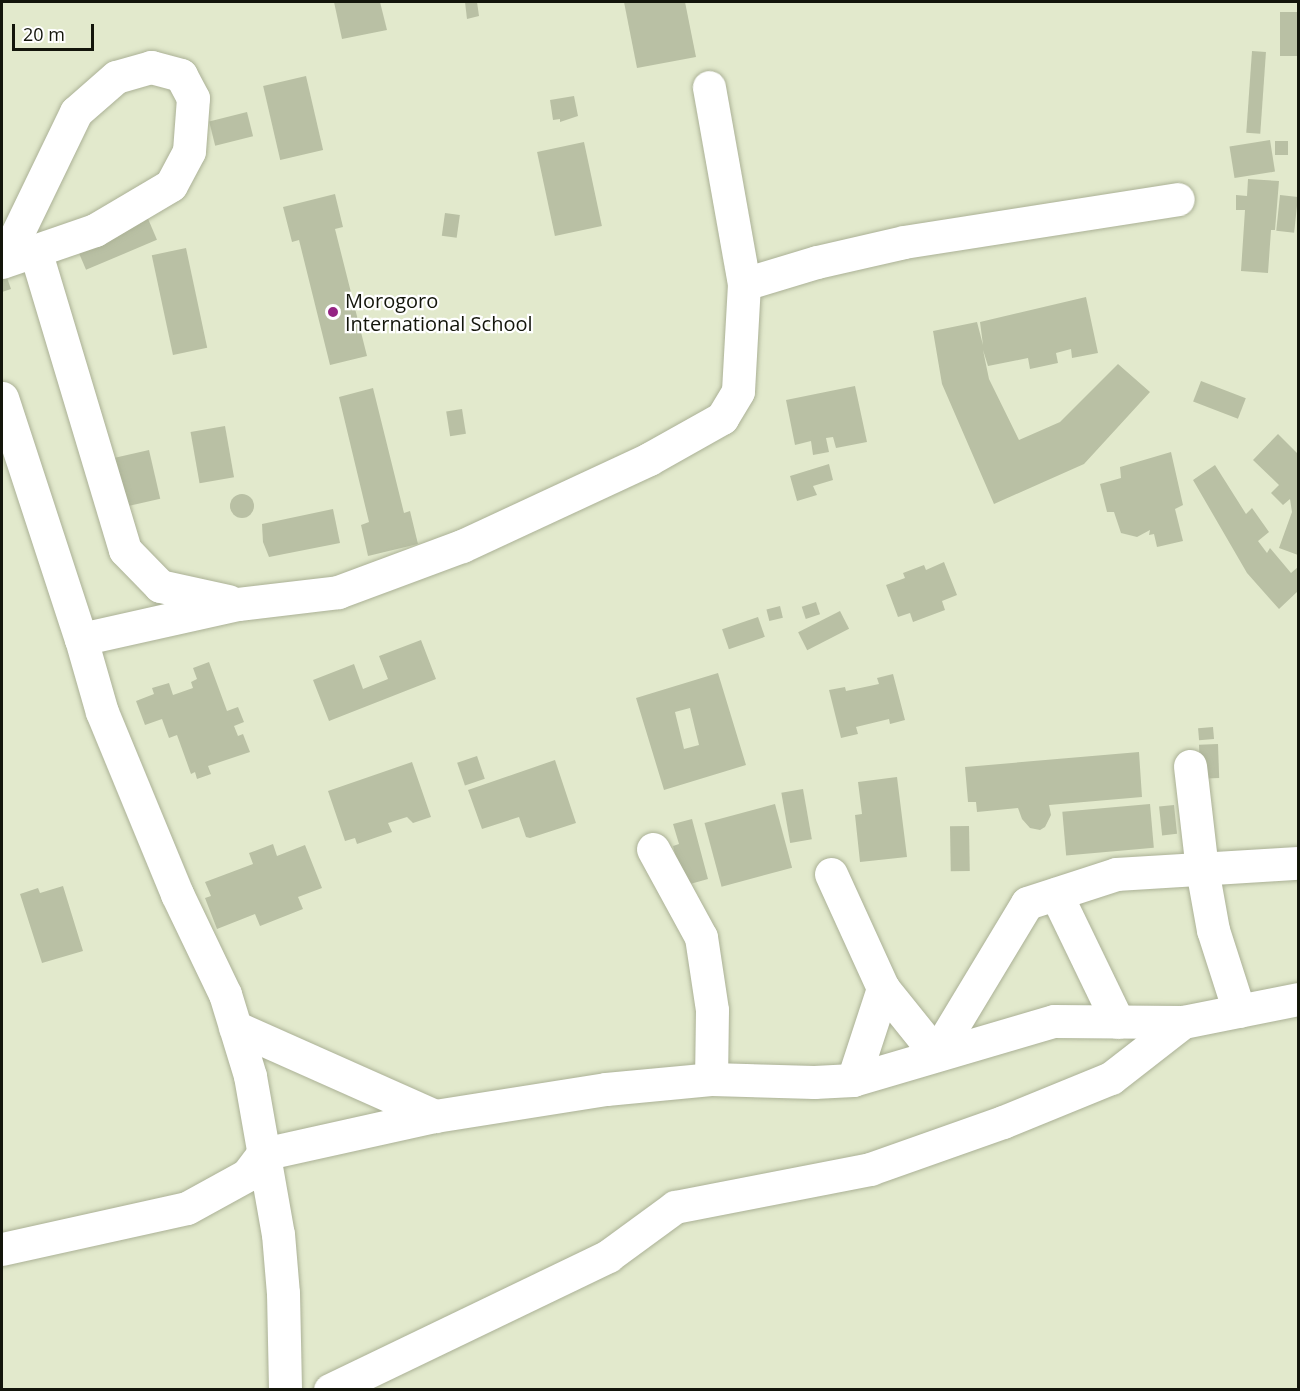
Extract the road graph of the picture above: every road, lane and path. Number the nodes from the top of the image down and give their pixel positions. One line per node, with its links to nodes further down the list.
1 (709, 87): 5 (street)
2 (1178, 199): 5 (street)
3 (35, 250): 4 (street); 4 (street); 7 (street)
4 (3, 261)
5 (744, 284): 7 (street)
6 (2, 398): 8 (street)
7 (238, 604): 8 (street)
8 (81, 639): 20 (street)
9 (1190, 766): 12 (street)
10 (653, 849): 22 (street)
11 (1299, 863): 12 (street)
12 (1202, 869): 14 (street); 17 (street)
13 (831, 874): 15 (street)
14 (1056, 894): 18 (street); 21 (street)
15 (883, 988): 21 (street); 23 (street)
16 (1299, 999): 17 (street)
17 (1239, 1011): 19 (street)
18 (1118, 1022): 19 (street); 21 (street)
19 (1184, 1022): 28 (street)
20 (235, 1027): 24 (street); 25 (street)
21 (936, 1054): 23 (street)
22 (711, 1079): 23 (street); 24 (street)
23 (853, 1080)
24 (435, 1116): 25 (street)
25 (263, 1154): 26 (street); 27 (street)
26 (2, 1249)
27 (285, 1389)
28 (330, 1389)

